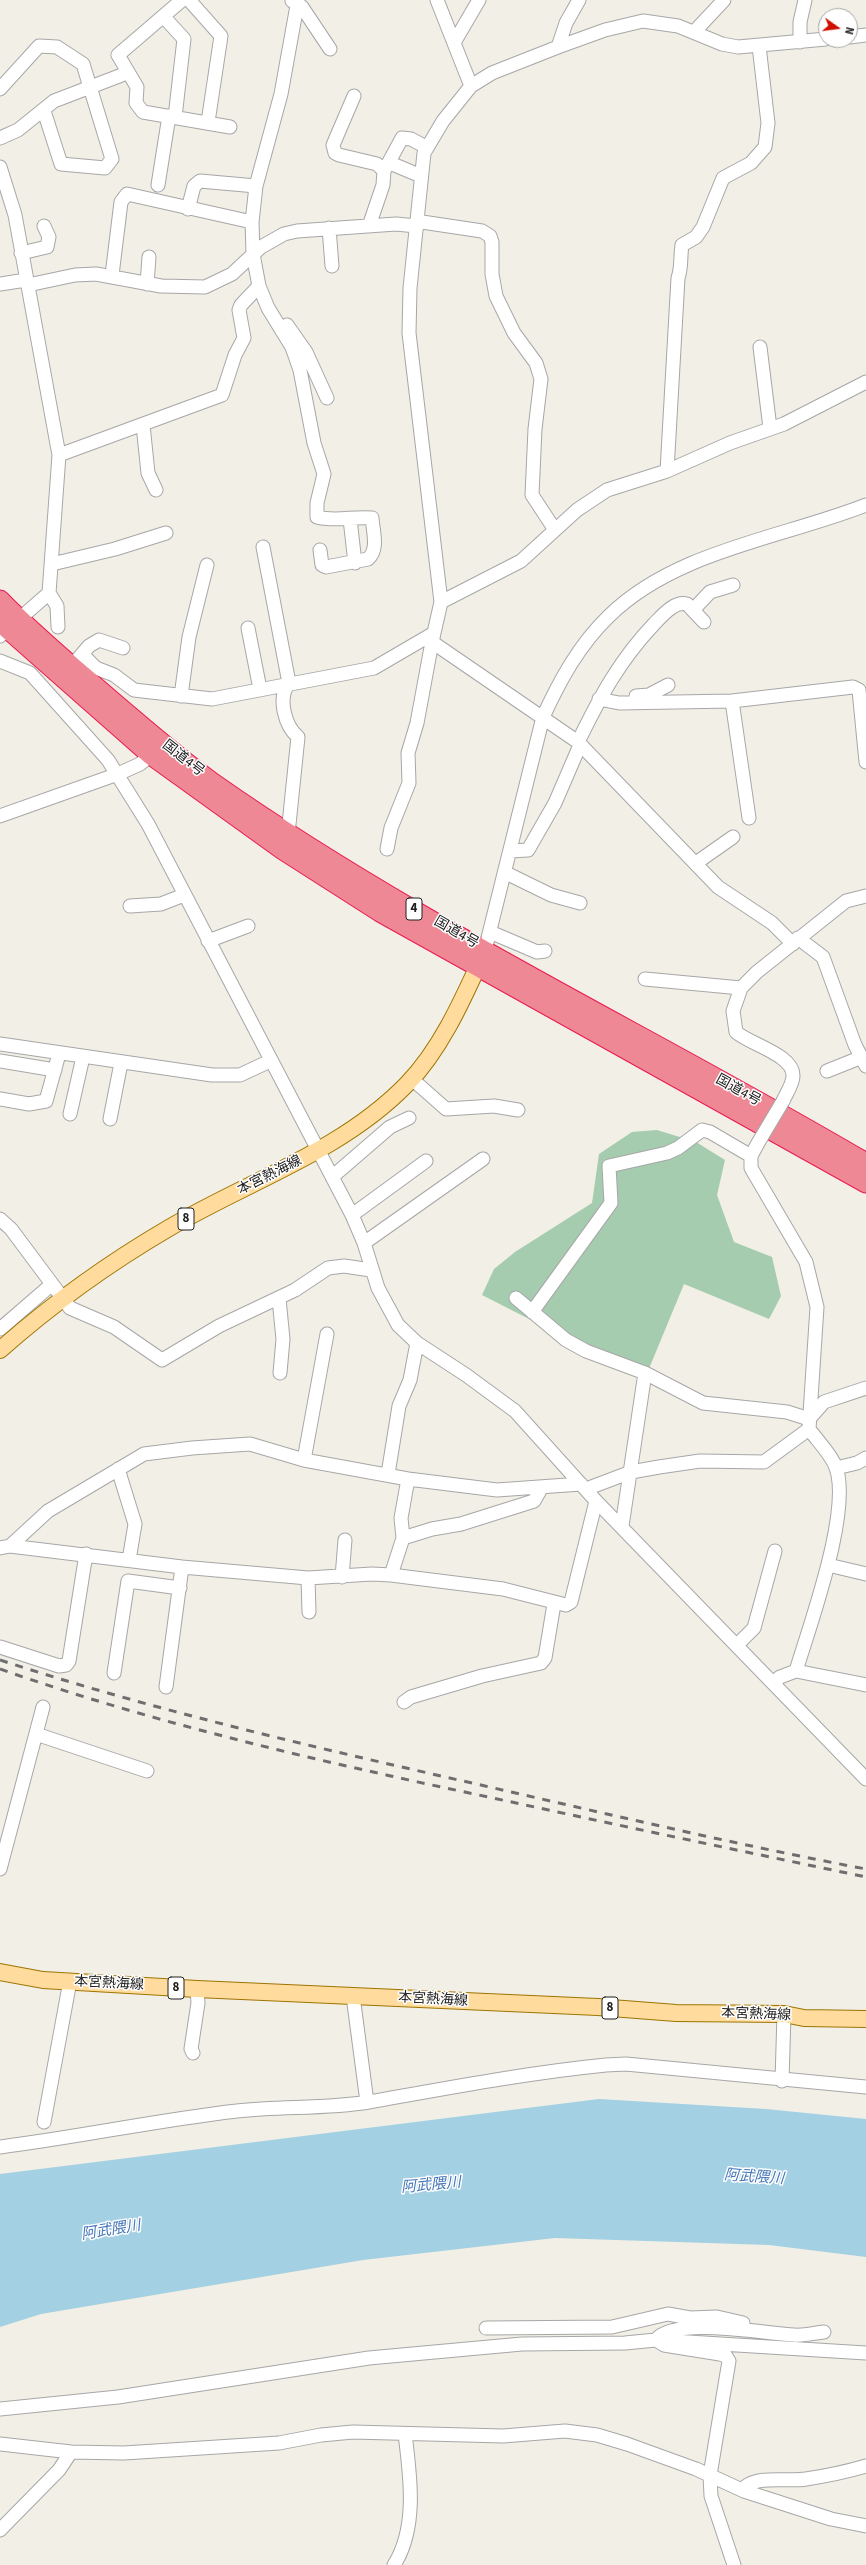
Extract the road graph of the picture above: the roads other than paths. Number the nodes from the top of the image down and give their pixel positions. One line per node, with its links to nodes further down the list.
1 (182, 0): 9 (street)
2 (189, 0): 24 (street)
3 (437, 0): 12 (street)
4 (479, 0): 12 (street)
5 (578, 0): 15 (street)
6 (724, 0): 10 (street)
7 (805, 0): 13 (street)
8 (295, 1): 16 (street); 32 (street)
9 (163, 16): 17 (street); 23 (street)
10 (694, 32): 14 (street); 15 (street)
11 (818, 40): 13 (street)
12 (455, 41): 18 (street)
13 (800, 42): 14 (street)
14 (759, 46): 56 (street)
15 (558, 47): 18 (street)
16 (330, 49)
17 (127, 73): 19 (street); 23 (street)
18 (471, 86): 27 (street)
19 (89, 88): 20 (street); 22 (street); 22 (street)
20 (0, 89)
21 (354, 96): 29 (street)
22 (44, 111): 26 (street)
23 (172, 117): 24 (street); 31 (street)
24 (208, 122): 25 (street)
25 (230, 127)
26 (0, 138)
27 (426, 147): 29 (street); 30 (street)
28 (0, 167): 33 (street)
29 (387, 167): 30 (street); 37 (street)
30 (421, 176): 38 (street)
31 (158, 185)
32 (256, 186): 34 (street); 35 (street)
33 (4, 192): 40 (street)
34 (188, 209): 35 (street); 44 (street)
35 (252, 222): 41 (street)
36 (44, 226): 40 (street)
37 (370, 226): 38 (street); 39 (street)
38 (416, 226): 60 (street); 70 (street)
39 (329, 228): 41 (street); 43 (street)
40 (21, 253): 45 (street)
41 (252, 254): 47 (street); 48 (street)
42 (149, 257): 47 (street)
43 (332, 266)
44 (112, 275): 45 (street); 47 (street)
45 (27, 283): 46 (street); 55 (street)
46 (0, 284)
47 (147, 284)
48 (259, 286): 49 (street); 53 (street)
49 (276, 320): 52 (street); 59 (street)
50 (760, 347): 54 (street)
51 (866, 382): 54 (street)
52 (327, 398)
53 (143, 425): 55 (street); 57 (street)
54 (770, 428): 56 (street)
55 (59, 455): 65 (street)
56 (667, 471): 60 (street)
57 (156, 490)
58 (866, 505): 87 (street)
59 (350, 519): 64 (street); 64 (street)
60 (555, 530): 70 (street)
61 (166, 533): 65 (street)
62 (263, 547): 80 (street)
63 (320, 550): 64 (street)
64 (355, 563)
65 (52, 564): 68 (street)
66 (207, 566): 83 (street)
67 (733, 586): 71 (street)
68 (49, 593): 73 (street); 74 (street)
69 (0, 600): 73 (highway, 国道4号 / 4)
70 (441, 602): 76 (street)
71 (694, 610): 72 (street); 84 (street)
72 (704, 622)
73 (7, 627): 78 (highway, 国道4号 / 4); 89 (highway, 国道4号 / 4)
74 (58, 627)
75 (248, 628): 82 (street)
76 (433, 637): 80 (street); 87 (street); 96 (street)
77 (123, 648): 78 (street)
78 (77, 660): 83 (street); 94 (highway, 国道4号 / 4)
79 (0, 661): 91 (street)
80 (289, 683): 82 (street); 94 (street)
81 (668, 686): 86 (street)
82 (260, 689): 83 (street)
83 (181, 696)
84 (599, 699): 86 (street); 88 (street)
85 (732, 701): 86 (street); 90 (street); 93 (street)
86 (619, 703)
87 (543, 717): 88 (street); 97 (street)
88 (579, 743): 97 (street); 98 (street)
89 (151, 755): 91 (street); 107 (highway, 国道4号 / 4)
90 (866, 762)
91 (118, 774): 92 (street); 100 (street)
92 (0, 816)
93 (749, 818)
94 (288, 834): 107 (highway, 国道4号 / 4)
95 (733, 837): 98 (street)
96 (387, 849)
97 (510, 851): 99 (street)
98 (696, 864): 106 (street)
99 (506, 873): 102 (street); 107 (street)
100 (184, 895): 103 (street); 105 (street)
101 (866, 896): 106 (street)
102 (580, 903)
103 (130, 906)
104 (248, 926): 105 (street)
105 (208, 941): 116 (street)
106 (796, 941): 110 (street); 112 (street)
107 (484, 950): 108 (street); 120 (main road, 本宮熱海線 / 8); 130 (highway, 国道4号 / 4); 132 (highway, 国道4号 / 4)
108 (545, 951)
109 (645, 979): 110 (street)
110 (741, 988): 127 (street, bridge)
111 (0, 1044): 113 (street)
112 (862, 1053): 119 (street)
113 (59, 1054): 114 (street); 118 (street)
114 (82, 1058): 117 (street); 123 (street)
115 (0, 1061): 118 (street)
116 (270, 1061): 117 (street); 126 (street)
117 (121, 1063): 125 (street)
118 (54, 1070): 121 (street)
119 (827, 1071)
120 (412, 1078): 122 (street); 126 (main road, 本宮熱海線 / 8)
121 (0, 1099)
122 (518, 1110)
123 (70, 1114)
124 (409, 1118): 131 (street)
125 (110, 1119)
126 (319, 1151): 131 (street); 139 (main road, 本宮熱海線 / 8)
127 (750, 1156): 141 (street); 149 (street)
128 (483, 1159): 135 (street)
129 (426, 1161): 133 (street)
130 (866, 1163)
131 (332, 1177): 133 (street)
132 (866, 1183)
133 (352, 1215): 135 (street)
134 (0, 1219): 137 (street)
135 (364, 1243): 136 (street)
136 (371, 1270): 140 (street); 144 (street)
137 (51, 1285): 139 (street); 142 (street)
138 (516, 1298): 141 (street)
139 (61, 1299): 140 (street); 145 (main road, 本宮熱海線 / 8)
140 (279, 1299): 146 (street)
141 (532, 1312): 147 (street)
142 (0, 1329)
143 (327, 1334): 151 (street)
144 (417, 1343): 155 (street); 158 (street)
145 (0, 1350)
146 (280, 1373)
147 (645, 1373): 149 (street); 154 (street)
148 (866, 1390): 149 (street)
149 (809, 1424): 152 (street); 154 (street)
150 (866, 1458): 152 (street)
151 (304, 1460): 153 (street); 155 (street)
152 (836, 1468): 167 (street)
153 (118, 1469): 163 (street); 166 (street)
154 (630, 1472): 158 (street); 160 (street)
155 (388, 1474): 156 (street)
156 (408, 1479): 157 (street); 161 (street)
157 (542, 1487): 158 (street); 161 (street)
158 (584, 1487): 159 (street)
159 (596, 1500): 160 (street); 174 (street)
160 (622, 1526): 176 (street)
161 (403, 1538): 170 (street)
162 (345, 1540): 171 (street)
163 (5, 1547): 165 (street)
164 (775, 1551): 176 (street)
165 (86, 1554): 166 (street); 177 (street)
166 (129, 1560): 168 (street)
167 (828, 1565): 169 (street); 178 (street)
168 (182, 1567): 172 (street); 173 (street)
169 (866, 1574)
170 (391, 1575): 171 (street); 174 (street)
171 (342, 1577): 172 (street)
172 (308, 1578): 175 (street)
173 (180, 1588): 179 (street); 182 (street)
174 (554, 1604): 183 (street)
175 (309, 1612)
176 (737, 1645): 180 (street)
177 (0, 1647)
178 (796, 1671): 180 (street); 181 (street)
179 (114, 1673)
180 (773, 1683): 187 (street)
181 (866, 1685)
182 (166, 1687)
183 (404, 1702)
184 (43, 1708): 185 (street)
185 (36, 1734): 186 (street); 188 (street)
186 (147, 1771)
187 (866, 1779)
188 (0, 1869)
189 (0, 1972): 190 (main road, 本宮熱海線 / 8)
190 (70, 1981): 191 (main road, 本宮熱海線 / 8); 199 (street)
191 (197, 1990): 192 (main road, 本宮熱海線 / 8); 195 (street)
192 (353, 1996): 193 (main road, 本宮熱海線 / 8); 198 (street)
193 (784, 2014): 194 (main road, 本宮熱海線 / 8); 196 (street)
194 (866, 2019)
195 (192, 2053)
196 (782, 2081): 197 (street); 198 (street)
197 (866, 2087)
198 (367, 2102): 200 (street)
199 (44, 2122)
200 (0, 2147)
201 (486, 2328): 202 (street)
202 (750, 2329): 203 (street); 204 (street)
203 (824, 2332)
204 (656, 2340): 205 (street); 206 (street); 212 (street)
205 (866, 2353)
206 (0, 2409)
207 (405, 2434): 210 (street); 212 (street); 216 (street)
208 (0, 2444): 210 (street)
209 (0, 2452): 210 (street)
210 (69, 2455): 215 (street)
211 (866, 2466): 213 (street)
212 (710, 2475): 213 (street); 217 (street)
213 (744, 2491): 214 (street)
214 (866, 2526)
215 (0, 2530)
216 (394, 2565)
217 (734, 2565)

